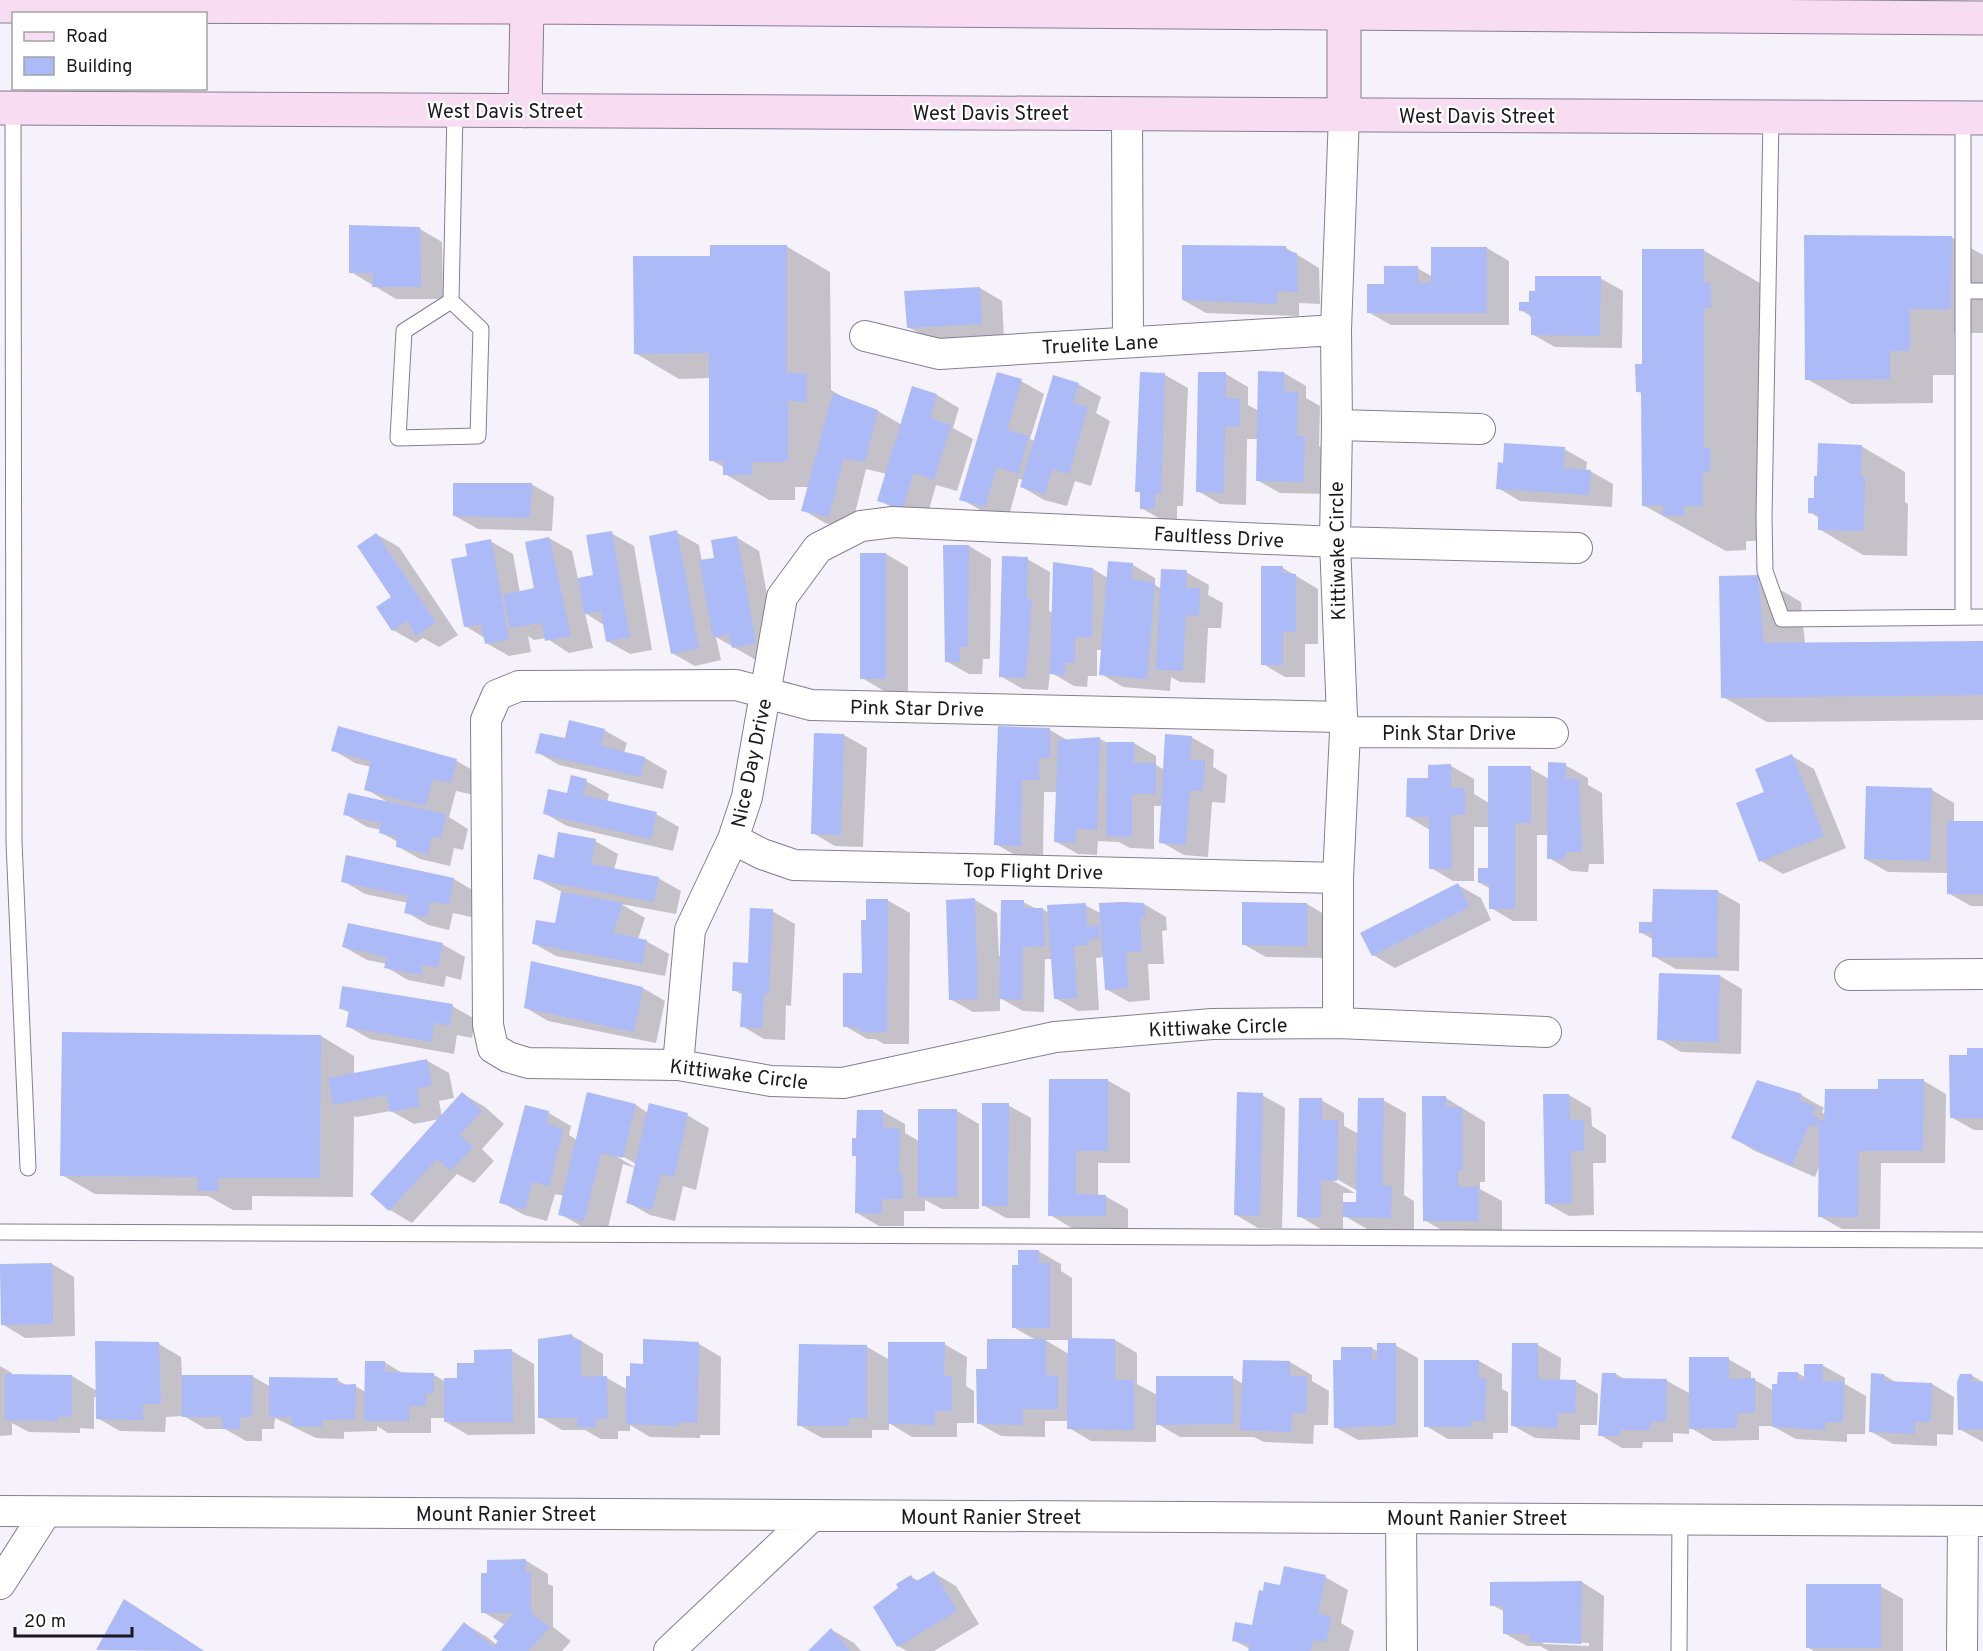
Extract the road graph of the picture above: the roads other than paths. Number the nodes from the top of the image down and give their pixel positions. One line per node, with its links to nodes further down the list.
1 (0, 6): 2 (main road)
2 (527, 7): 3 (main road); 7 (main road)
3 (1344, 14): 4 (main road); 9 (main road)
4 (1983, 18)
5 (6, 108): 6 (main road, West Davis Street); 30 (lane)
6 (455, 111): 7 (main road, West Davis Street); 14 (lane)
7 (525, 111): 8 (main road, West Davis Street)
8 (1127, 114): 9 (main road, West Davis Street); 17 (street)
9 (1344, 115): 10 (main road, West Davis Street); 15 (street, Kittiwake Circle)
10 (1771, 117): 11 (main road, West Davis Street); 23 (lane)
11 (1973, 118): 12 (lane)
12 (1963, 291): 13 (lane); 23 (lane)
13 (1983, 291)
14 (451, 301): 14 (lane)
15 (1336, 330): 17 (street, Truelite Lane); 18 (street, Kittiwake Circle)
16 (865, 336): 17 (street, Truelite Lane)
17 (1128, 342)
18 (1337, 425): 19 (street); 21 (street, Kittiwake Circle)
19 (1480, 429)
20 (861, 526): 21 (street, Faultless Drive); 25 (street, Nice Day Drive)
21 (1335, 542): 22 (street, Faultless Drive); 27 (street, Kittiwake Circle)
22 (1577, 548)
23 (1963, 616): 24 (lane)
24 (1983, 617)
25 (766, 693): 26 (street, Pink Star Drive); 27 (street, Pink Star Drive); 29 (street, Nice Day Drive)
26 (497, 695): 36 (street, Kittiwake Circle)
27 (1344, 725): 28 (street, Pink Star Drive); 31 (street, Kittiwake Circle)
28 (1553, 733)
29 (734, 839): 31 (street, Top Flight Drive); 36 (street, Nice Day Drive)
30 (7, 842): 37 (lane)
31 (1338, 878): 34 (street, Kittiwake Circle)
32 (1983, 974): 33 (street)
33 (1850, 975)
34 (1338, 1023): 35 (street, Kittiwake Circle); 36 (street, Kittiwake Circle)
35 (1546, 1032)
36 (678, 1065)
37 (27, 1168)
38 (0, 1232): 39 (lane)
39 (1983, 1240)
40 (0, 1511): 41 (street, Mount Ranier Street)
41 (46, 1512): 42 (street, Mount Ranier Street); 46 (street)
42 (812, 1516): 43 (street, Mount Ranier Street); 47 (street)
43 (1401, 1518): 44 (street, Mount Ranier Street); 48 (street)
44 (1680, 1519): 45 (street, Mount Ranier Street); 49 (lane)
45 (1973, 1521): 50 (street)
46 (0, 1584)
47 (669, 1651)
48 (1402, 1651)
49 (1679, 1651)
50 (1962, 1651)

